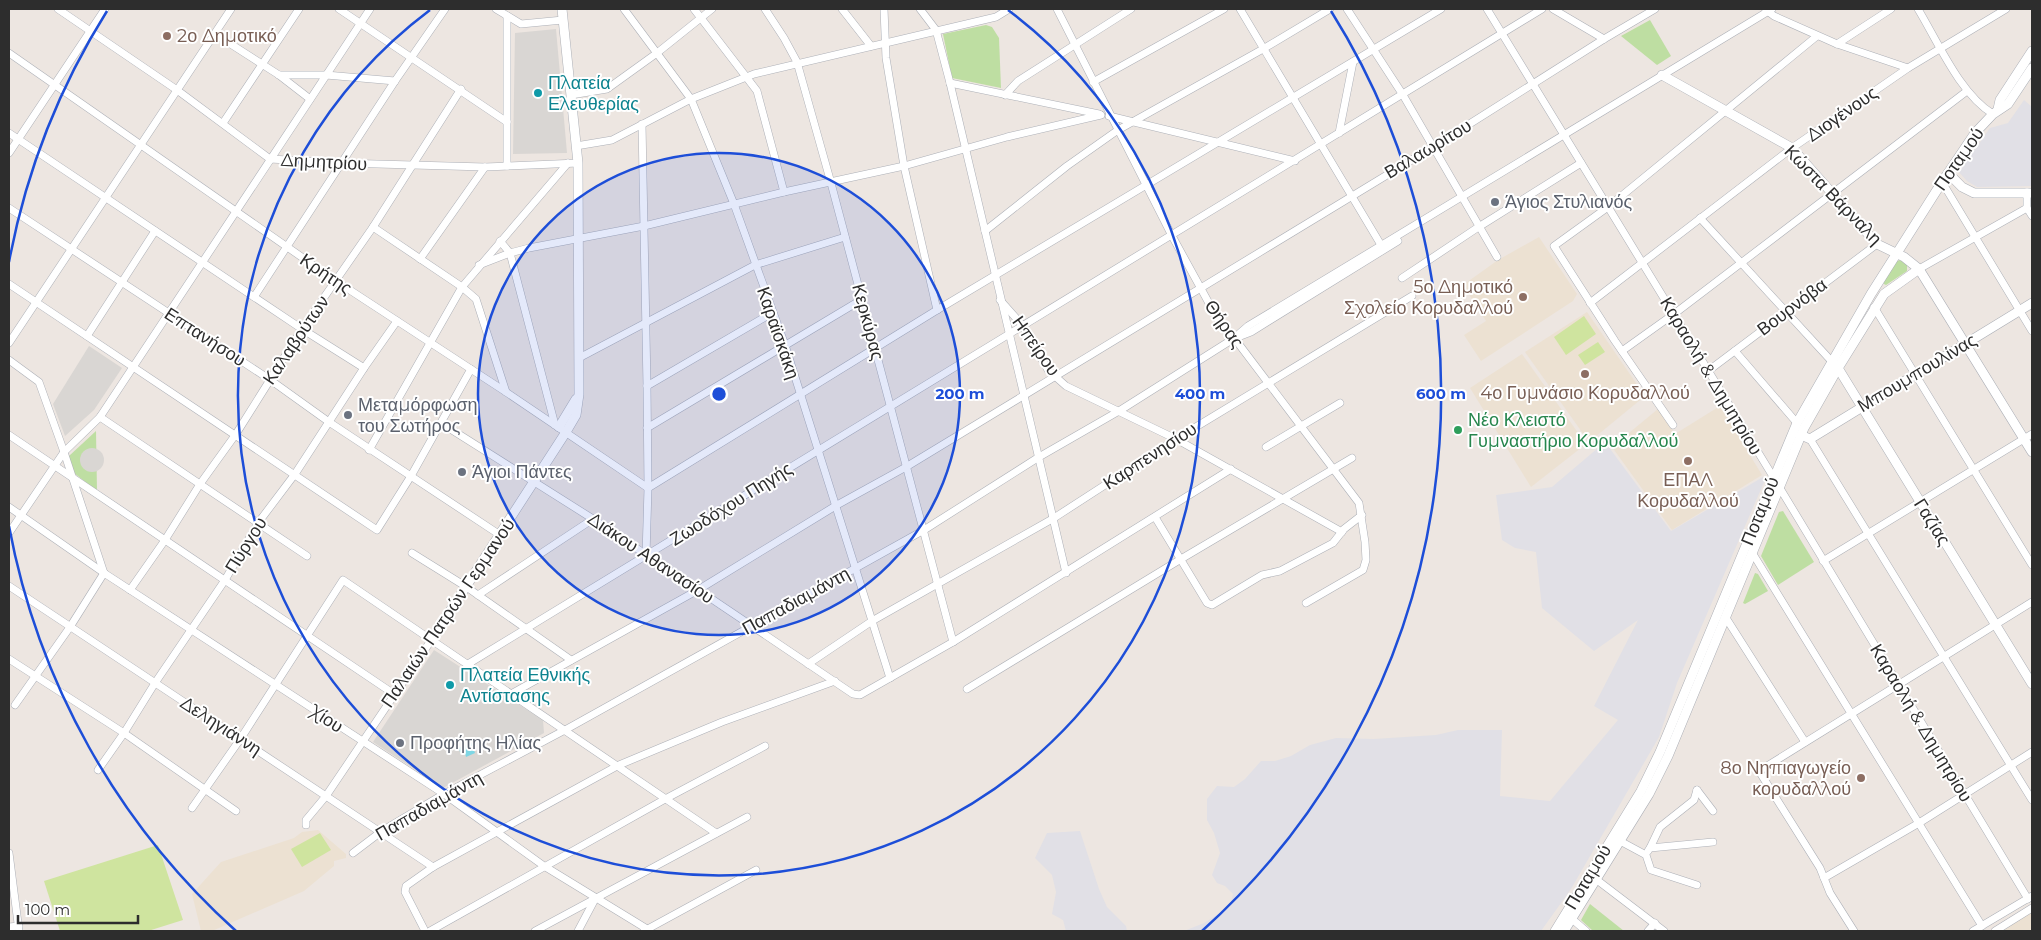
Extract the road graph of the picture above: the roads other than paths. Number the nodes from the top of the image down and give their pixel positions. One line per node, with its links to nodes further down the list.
1 (58, 9): 40 (street, Δημητρίου)
2 (105, 9): 40 (street)
3 (231, 9): 42 (street)
4 (299, 9): 59 (street)
5 (339, 9): 39 (street)
6 (370, 9): 39 (street)
7 (445, 9): 56 (street)
8 (496, 9): 35 (street)
9 (562, 9): 38 (street, Παλαιών Πατρών Γερμανού)
10 (624, 9): 55 (street, Καραϊσκάκη)
11 (694, 9): 36 (street)
12 (712, 9): 36 (street)
13 (765, 9): 57 (street, Κερκύρας)
14 (842, 9): 49 (street)
15 (884, 9): 46 (street)
16 (920, 9): 41 (street, Ηπείρου)
17 (990, 9): 37 (street)
18 (1009, 9): 37 (street)
19 (1056, 9): 47 (street, Θήρας)
20 (1131, 9): 47 (street)
21 (1224, 9): 67 (street)
22 (1240, 9): 51 (street)
23 (1330, 9): 51 (street)
24 (1347, 9): 52 (street)
25 (1441, 9): 52 (street)
26 (1487, 9): 43 (street, Καραολή & Δημητρίου)
27 (1542, 9): 43 (street, Ζωοδόχου Πηγής)
28 (1553, 9): 45 (street)
29 (1656, 9): 34 (street, Βαλαωρίτου)
30 (1890, 9): 48 (street)
31 (1918, 9): 50 (street)
32 (2006, 9): 50 (street, Διογένους)
33 (1768, 10): 44 (street); 64 (street, Παπαδιαμάντη)
34 (1646, 11): 45 (street, Βαλαωρίτου)
35 (507, 16): 38 (street); 85 (street)
36 (700, 17): 55 (street); 65 (street)
37 (996, 17): 41 (street)
38 (563, 20): 74 (street, Παλαιών Πατρών Γερμανού)
39 (361, 23): 56 (street); 63 (street)
40 (90, 30): 69 (street); 72 (street, Δημητρίου)
41 (936, 30): 46 (street); 68 (street, Ηπείρου)
42 (214, 34): 59 (street); 72 (street)
43 (1502, 34): 70 (street, Καραολή & Δημητρίου); 76 (street, Ζωοδόχου Πηγής)
44 (1817, 36): 48 (street); 80 (street)
45 (1604, 39): 70 (street, Βαλαωρίτου)
46 (885, 42): 49 (street); 108 (street)
47 (1074, 44): 67 (street, Θήρας); 75 (street)
48 (1836, 44): 60 (street)
49 (871, 46): 57 (street)
50 (1942, 48): 60 (street, Διογένους); 73 (street)
51 (1263, 49): 77 (street); 84 (street)
52 (1374, 49): 58 (street); 76 (street)
53 (2032, 51): 81 (street, Ποταμού)
54 (9, 53): 69 (street, Κρήτης)
55 (657, 53): 74 (street); 79 (street, Καραϊσκάκη)
56 (412, 57): 66 (street); 71 (street)
57 (797, 62): 65 (street); 112 (street, Κερκύρας)
58 (1353, 62): 77 (street); 90 (street)
59 (262, 64): 62 (street); 86 (street)
60 (1908, 68): 99 (street, Διογένους)
61 (2032, 68): 81 (street, Ποταμού)
62 (279, 75): 63 (street); 78 (street)
63 (326, 75): 66 (street); 78 (street)
64 (1662, 75): 80 (street, Κώστα Βάρναλη); 91 (street, Παπαδιαμάντη)
65 (745, 77): 79 (street); 114 (street)
66 (395, 81): 105 (street)
67 (1093, 82): 83 (street, Θήρας)
68 (950, 83): 75 (street); 98 (street, Ηπείρου)
69 (55, 84): 92 (street); 95 (street, Κρήτης)
70 (1533, 84): 91 (street, Καραολή & Δημητρίου); 97 (street, Βαλαωρίτου)
71 (461, 89): 85 (street); 106 (street, Καλαβρύτων)
72 (177, 90): 86 (street, Δημητρίου); 95 (street)
73 (1967, 91): 81 (street); 115 (street)
74 (571, 95): 96 (street, Παλαιών Πατρών Γερμανού)
75 (1005, 95): 82 (street)
76 (1403, 95): 90 (street, Ζωοδόχου Πηγής); 97 (street)
77 (1292, 98): 93 (street); 94 (street)
78 (310, 99): 101 (street)
79 (691, 99): 87 (street); 120 (street, Καραϊσκάκη)
80 (1726, 110): 99 (street, Κώστα Βάρναλη); 122 (street)
81 (1995, 111): 110 (street, Ποταμού)
82 (1101, 115): 83 (street); 98 (street)
83 (1111, 116): 84 (street); 88 (street, Θήρας)
84 (1135, 121): 88 (street); 93 (street)
85 (508, 122): 107 (street)
86 (223, 123): 101 (street, Δημητρίου)
87 (642, 124): 96 (street); 128 (street)
88 (1118, 130): 113 (street, Θήρας); 132 (street)
89 (9, 133): 92 (street)
90 (1339, 133): 94 (street, Ζωοδόχου Πηγής)
91 (1564, 136): 104 (street, Καραολή & Δημητρίου); 118 (street, Παπαδιαμάντη)
92 (17, 139): 100 (street); 119 (street)
93 (1218, 143): 102 (street); 113 (street)
94 (1320, 145): 102 (street, Ζωοδόχου Πηγής); 117 (street)
95 (140, 146): 119 (street); 125 (street, Κρήτης)
96 (576, 146): 103 (street, Παλαιών Πατρών Γερμανού)
97 (1433, 147): 117 (street, Βαλαωρίτου); 118 (street)
98 (966, 148): 108 (street); 132 (street, Ηπείρου)
99 (1792, 148): 115 (street, Κώστα Βάρναλη); 127 (street, Διογένους)
100 (9, 153)
101 (270, 159): 105 (street, Δημητρίου); 125 (street)
102 (1295, 161): 133 (street, Ζωοδόχου Πηγής)
103 (573, 163): 107 (street, Δημητρίου); 136 (street, Παλαιών Πατρών Γερμανού); 137 (street)
104 (1581, 163): 122 (street, Καραολή & Δημητρίου); 129 (street)
105 (341, 164): 106 (street, Δημητρίου); 140 (street)
106 (412, 166): 109 (street, Δημητρίου); 130 (street, Καλαβρύτων)
107 (507, 166): 109 (street, Δημητρίου)
108 (904, 166): 112 (street); 167 (street)
109 (485, 167): 145 (street)
110 (1948, 173): 111 (street, Ποταμού); 116 (street)
111 (1942, 182): 135 (street); 143 (street, Ποταμού)
112 (831, 183): 114 (street); 134 (street, Κερκύρας)
113 (1147, 186): 133 (street, Θήρας); 152 (street)
114 (784, 192): 120 (street)
115 (1834, 193): 138 (street, Κώστα Βάρναλη); 148 (street)
116 (2030, 193): 124 (street)
117 (1352, 195): 139 (street); 158 (street, Βαλαωρίτου)
118 (1463, 197): 121 (street, Παπαδιαμάντη); 129 (street)
119 (105, 198): 131 (street); 141 (street)
120 (734, 204): 128 (street); 150 (street, Καραϊσκάκη)
121 (1448, 207): 139 (street, Παπαδιαμάντη); 180 (street, Παπαδιαμάντη)
122 (1608, 207): 147 (street, Καραολή & Δημητρίου); 164 (street)
123 (9, 208): 141 (street, Επτανήσου)
124 (2027, 208): 126 (street); 135 (street)
125 (235, 211): 140 (street, Κρήτης); 146 (street)
126 (2032, 216)
127 (1700, 218): 147 (street, Διογένους); 148 (street)
128 (644, 226): 136 (street); 174 (street)
129 (1480, 226): 144 (street); 153 (street)
130 (373, 227): 145 (street); 155 (street, Καλαβρύτων)
131 (155, 231): 146 (street); 154 (street)
132 (985, 232): 152 (street, Ηπείρου)
133 (1171, 234): 158 (street, Θήρας); 175 (street, Ζωοδόχου Πηγής)
134 (845, 237): 150 (street); 162 (street, Κερκύρας)
135 (1976, 238): 151 (street); 168 (street)
136 (579, 239): 142 (street); 188 (street, Παλαιών Πατρών Γερμανού)
137 (500, 240): 142 (street); 149 (street)
138 (1877, 244): 143 (street, Κώστα Βάρναλη); 169 (street, Βουρνόβα)
139 (1381, 246): 180 (street, Παπαδιαμάντη)
140 (286, 247): 155 (street, Κρήτης); 160 (street)
141 (71, 248): 154 (street, Επτανήσου); 163 (street)
142 (510, 253): 149 (street); 213 (street)
143 (1897, 254): 151 (street, Κώστα Βάρναλη); 190 (street, Ποταμού)
144 (1497, 257)
145 (420, 259): 157 (street)
146 (201, 262): 160 (street); 170 (street)
147 (1642, 262): 164 (street, Διογένους); 172 (street, Καραολή & Δημητρίου)
148 (1742, 262): 169 (street); 172 (street)
149 (479, 265): 157 (street)
150 (755, 265): 171 (street, Καραϊσκάκη); 174 (street)
151 (1919, 269): 166 (street, Ποταμού); 182 (street, Κώστα Βάρναλη)
152 (995, 276): 161 (street, Ηπείρου); 167 (street)
153 (1402, 278)
154 (122, 282): 170 (street, Επτανήσου); 179 (street)
155 (336, 282): 173 (street, Κρήτης); 176 (street, Καλαβρύτων)
156 (9, 284): 163 (street)
157 (462, 287): 183 (street); 200 (street)
158 (1200, 289): 180 (street, Θήρας); 196 (street, Βαλαωρίτου)
159 (1412, 296): 198 (street, Καρπενησίου)
160 (254, 297): 176 (street)
161 (1000, 299): 175 (street, Ηπείρου); 178 (street)
162 (862, 300): 184 (street); 185 (street, Κερκύρας)
163 (36, 303): 179 (street); 181 (street)
164 (1590, 303): 187 (street)
165 (2032, 303): 168 (street, Μπουμπουλίνας)
166 (1874, 307): 190 (street, Ποταμού); 195 (street)
167 (937, 310): 185 (street)
168 (2020, 310): 177 (street); 182 (street, Μπουμπουλίνας)
169 (1787, 311): 186 (street, Βουρνόβα); 190 (street)
170 (168, 312): 191 (street); 197 (street, Επτανήσου)
171 (772, 313): 184 (street, Καραϊσκάκη); 199 (street)
172 (1674, 314): 187 (street); 194 (street, Καραολή & Δημητρίου)
173 (398, 321): 183 (street, Κρήτης); 192 (street, Πύργου)
174 (645, 324): 188 (street); 199 (street)
175 (1023, 326): 178 (street, Ζωοδόχου Πηγής); 196 (street, Ηπείρου)
176 (302, 329): 192 (street); 197 (street, Καλαβρύτων)
177 (2032, 330)
178 (1008, 333): 202 (street); 204 (street, Ζωοδόχου Πηγής)
179 (87, 336): 191 (street)
180 (1233, 339): 198 (street, Θήρας); 206 (street, Παπαδιαμάντη)
181 (9, 343)
182 (1966, 343): 195 (street, Μπουμπουλίνας); 218 (street, Κώστα Βάρναλη)
183 (430, 344): 193 (street, Κρήτης); 221 (street)
184 (785, 345): 201 (street, Καραϊσκάκη); 214 (street)
185 (874, 348): 201 (street); 204 (street, Κερκύρας)
186 (1735, 350): 194 (street, Βουρνόβα); 210 (street)
187 (1622, 351): 211 (street)
188 (579, 358): 213 (street, Παλαιών Πατρών Γερμανού)
189 (9, 360): 223 (street)
190 (1835, 364): 205 (street, Γαζίας); 210 (street, Ποταμού); 217 (street, Ποταμού)
191 (133, 366): 207 (street); 215 (street)
192 (364, 368): 208 (street, Πύργου)
193 (471, 369): 200 (street, Κρήτης); 209 (street)
194 (1708, 371): 235 (street, Καραολή & Δημητρίου)
195 (1916, 374): 205 (street, Μπουμπουλίνας); 231 (street)
196 (1055, 378): 202 (street, Βαλαωρίτου); 206 (street, Ηπείρου)
197 (269, 379): 208 (street, Επτανήσου); 215 (street, Καλαβρύτων)
198 (1268, 384): 212 (street, Θήρας); 219 (street, Καρπενησίου)
199 (648, 386): 214 (street)
200 (506, 392): 213 (street, Κρήτης)
201 (800, 396): 222 (street, Καραϊσκάκη); 238 (street)
202 (1023, 396): 225 (street); 228 (street, Βαλαωρίτου)
203 (1340, 403): 212 (street)
204 (891, 406): 222 (street, Ζωοδόχου Πηγής); 228 (street, Κερκύρας)
205 (1861, 407): 217 (street, Μπουμπουλίνας); 241 (street, Γαζίας)
206 (1119, 411): 219 (street, Ηπείρου); 225 (street, Παπαδιαμάντη)
207 (100, 417): 223 (street); 237 (street)
208 (329, 422): 221 (street, Επτανήσου); 232 (street, Πύργου)
209 (441, 423): 233 (street); 236 (street, Διάκου Αθανασίου)
210 (1797, 423): 235 (street, Ποταμού)
211 (1673, 425)
212 (1300, 427): 220 (street); 230 (street, Θήρας)
213 (560, 428): 236 (street, Παλαιών Πατρών Γερμανού); 238 (street, Κρήτης)
214 (647, 428): 238 (street)
215 (236, 434): 232 (street); 237 (street, Καλαβρύτων)
216 (9, 435): 227 (street)
217 (1806, 437): 239 (street, Ποταμού); 253 (street)
218 (2028, 437): 224 (street, Κώστα Βάρναλη); 231 (street)
219 (1176, 439): 229 (street, Ηπείρου); 247 (street, Καρπενησίου)
220 (1266, 447)
221 (370, 450): 233 (street, Επτανήσου)
222 (818, 450): 242 (street, Καραϊσκάκη); 259 (street, Ζωοδόχου Πηγής)
223 (64, 452): 227 (street); 234 (street)
224 (2032, 452)
225 (1039, 457): 247 (street); 250 (street, Παπαδιαμάντη)
226 (1352, 458): 230 (street)
227 (55, 466): 234 (street); 244 (street)
228 (906, 467): 242 (street, Βαλαωρίτου); 250 (street, Κερκύρας)
229 (1231, 469): 240 (street, Ηπείρου); 246 (street)
230 (1331, 469): 240 (street); 245 (street, Θήρας)
231 (1974, 470): 241 (street); 262 (street)
232 (295, 474): 233 (street); 249 (street, Πύργου)
233 (411, 476): 254 (street, Επτανήσου)
234 (72, 478): 255 (street); 265 (street)
235 (1774, 479): 239 (street, Καραολή & Δημητρίου); 353 (street, Ποταμού)
236 (534, 483): 248 (street, Διάκου Αθανασίου); 254 (street, Παλαιών Πατρών Γερμανού)
237 (200, 484): 249 (street); 255 (street, Καλαβρύτων)
238 (648, 488): 259 (street)
239 (1779, 489): 257 (street, Ποταμού); 261 (street, Καραολή & Δημητρίου)
240 (1284, 500): 251 (street, Ηπείρου); 260 (street)
241 (1920, 502): 253 (street); 277 (street, Γαζίας)
242 (837, 505): 263 (street, Καραϊσκάκη); 271 (street, Βαλαωρίτου)
243 (9, 507): 244 (street, Χίου)
244 (20, 515): 252 (street); 265 (street, Χίου)
245 (1362, 515): 251 (street); 274 (street, Θήρας)
246 (1155, 517): 260 (street); 264 (street)
247 (1054, 518): 264 (street); 267 (street, Καρπενησίου)
248 (593, 519): 259 (street, Διάκου Αθανασίου); 272 (street)
249 (258, 523): 258 (street); 266 (street, Πύργου)
250 (924, 530): 263 (street, Παπαδιαμάντη); 267 (street, Κερκύρας)
251 (1342, 532): 260 (street)
252 (9, 533)
253 (1869, 533): 261 (street); 285 (street)
254 (500, 535): 269 (street, Παλαιών Πατρών Γερμανού)
255 (165, 540): 266 (street); 270 (street, Καλαβρύτων)
256 (412, 553): 269 (street)
257 (1752, 554): 275 (street, Ποταμού); 301 (street)
258 (307, 556)
259 (646, 556): 271 (street, Διάκου Αθανασίου); 280 (street, Ζωοδόχου Πηγής)
260 (1181, 559): 297 (street)
261 (1823, 561): 295 (street, Καραολή & Δημητρίου)
262 (2032, 565)
263 (856, 569): 276 (street, Καραϊσκάκη); 278 (street, Παπαδιαμάντη)
264 (1066, 573): 284 (street)
265 (104, 574): 270 (street, Χίου); 279 (street)
266 (224, 580): 281 (street, Πύργου); 282 (street)
267 (939, 583): 276 (street, Καρπενησίου); 284 (street, Κερκύρας)
268 (9, 586): 279 (street, Δεληγιάννη)
269 (466, 586): 272 (street); 283 (street, Παλαιών Πατρών Γερμανού)
270 (130, 590): 281 (street, Χίου)
271 (698, 590): 278 (street, Διάκου Αθανασίου); 287 (street, Βαλαωρίτου)
272 (478, 595): 280 (street)
273 (2032, 602): 277 (street)
274 (1306, 603)
275 (1726, 618): 306 (street); 327 (street, Ποταμού)
276 (872, 621): 289 (street, Καρπενησίου); 291 (street, Καραϊσκάκη)
277 (1996, 625): 285 (street); 294 (street, Γαζίας)
278 (752, 626): 289 (street, Διάκου Αθανασίου); 302 (street, Παπαδιαμάντη)
279 (70, 627): 290 (street); 293 (street, Δεληγιάννη)
280 (526, 628): 287 (street); 288 (street, Ζωοδόχου Πηγής)
281 (191, 631): 293 (street, Πύργου); 296 (street, Χίου)
282 (308, 636): 283 (street); 296 (street); 298 (street)
283 (432, 639): 288 (street); 298 (street, Παλαιών Πατρών Γερμανού)
284 (953, 642): 291 (street)
285 (1944, 656): 295 (street); 310 (street)
286 (9, 659): 290 (street)
287 (571, 660): 299 (street, Βαλαωρίτου)
288 (468, 664): 299 (street)
289 (808, 664): 292 (street, Διάκου Αθανασίου)
290 (36, 677): 300 (street); 303 (street)
291 (890, 678): 292 (street, Διάκου Αθανασίου)
292 (835, 681): 309 (street)
293 (155, 683): 303 (street, Πύργου); 304 (street, Δεληγιάννη)
294 (2032, 684)
295 (1898, 685): 301 (street); 314 (street, Καραολή & Δημητρίου)
296 (276, 686): 304 (street); 305 (street, Χίου)
297 (967, 689)
298 (394, 694): 305 (street, Παλαιών Πατρών Γερμανού)
299 (511, 694): 302 (street)
300 (15, 705)
301 (1852, 714): 306 (street); 322 (street)
302 (565, 730): 309 (street); 313 (street, Παπαδιαμάντη)
303 (124, 734): 311 (street, Πύργου); 312 (street)
304 (241, 738): 312 (street); 315 (street, Δεληγιάννη)
305 (362, 742): 313 (street, Χίου); 315 (street, Παλαιών Πατρών Γερμανού)
306 (1805, 742): 337 (street)
307 (765, 746): 316 (street)
308 (2032, 752): 310 (street)
309 (619, 765): 316 (street); 325 (street)
310 (2011, 765): 314 (street); 317 (street)
311 (98, 770)
312 (207, 789): 318 (street); 319 (street)
313 (444, 794): 324 (street, Παπαδιαμάντη); 325 (street, Χίου)
314 (1964, 794): 322 (street); 340 (street, Καραολή & Δημητρίου)
315 (326, 796): 323 (street, Παλαιών Πατρών Γερμανού); 324 (street, Δεληγιάννη)
316 (666, 798): 326 (street); 333 (street)
317 (2032, 800)
318 (192, 808)
319 (236, 810)
320 (1712, 811): 329 (street)
321 (747, 817): 326 (street)
322 (1919, 823): 337 (street); 345 (street)
323 (306, 825)
324 (382, 831): 331 (street, Παπαδιαμάντη); 334 (street, Δεληγιάννη)
325 (494, 832): 333 (street, Χίου); 334 (street)
326 (716, 833): 341 (street)
327 (1620, 842): 332 (street); 338 (street, Ποταμού)
328 (1714, 842): 329 (street)
329 (1650, 848): 332 (street)
330 (9, 853): 336 (street)
331 (353, 853)
332 (1646, 855): 339 (street)
333 (544, 866): 341 (street, Χίου); 350 (street)
334 (433, 867): 349 (street)
335 (756, 870): 348 (street)
336 (10, 878): 347 (street)
337 (1824, 878): 358 (street)
338 (1597, 880): 343 (street, Ποταμού); 344 (street)
339 (1697, 885)
340 (2030, 897): 345 (street)
341 (596, 899): 348 (street, Χίου); 351 (street); 352 (street)
342 (2032, 908): 360 (street)
343 (1572, 919): 354 (street, Ποταμού); 355 (street)
344 (1655, 924): 356 (street); 357 (street)
345 (1982, 926): 359 (street)
346 (9, 927): 347 (street)
347 (19, 928)
348 (645, 930)
349 (425, 931)
350 (430, 931)
351 (535, 931)
352 (578, 931)
353 (1555, 931)
354 (1564, 931)
355 (1586, 931)
356 (1648, 931)
357 (1664, 931)
358 (1854, 931)
359 (1973, 931)
360 (1995, 931)

